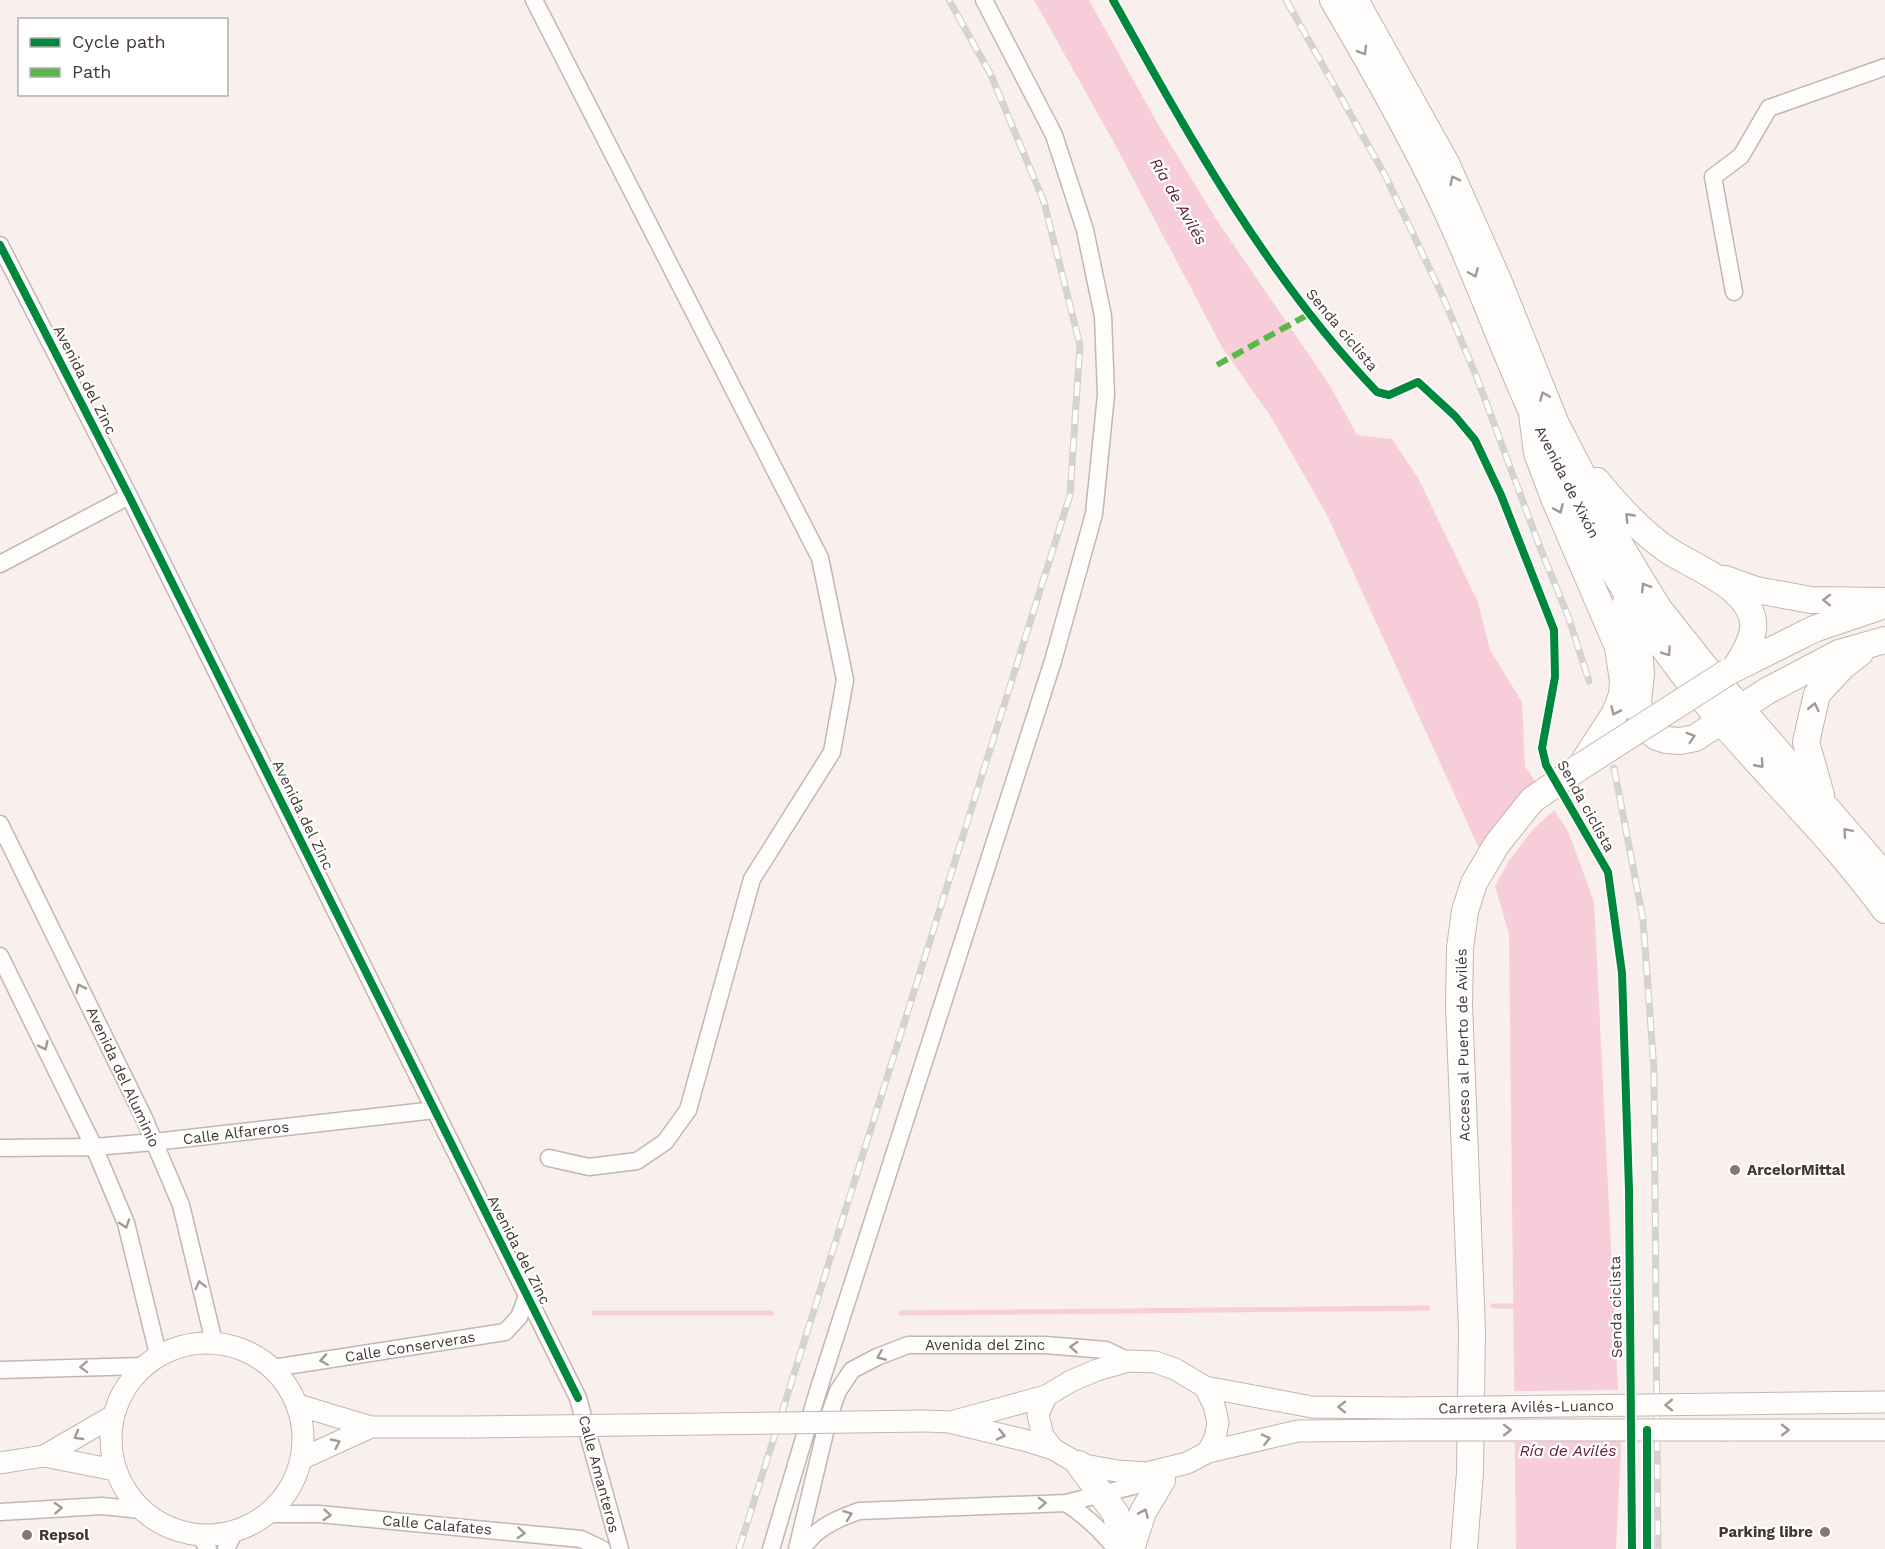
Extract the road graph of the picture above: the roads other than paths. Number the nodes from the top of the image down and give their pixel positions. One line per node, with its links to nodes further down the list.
1 (534, 0): 28 (street)
2 (984, 0): 63 (street)
3 (1333, 0): 8 (highway, Avenida de Xixón, one-way to 8)
4 (1355, 0): 9 (highway, Avenida de Xixón, one-way to 4)
5 (1885, 67): 7 (street)
6 (0, 245): 10 (street, Avenida del Zinc)
7 (1734, 292)
8 (1532, 413): 12 (highway, Avenida de Xixón); 18 (highway, one-way to 18)
9 (1566, 447): 13 (highway, one-way to 9); 17 (highway, Avenida de Xixón, one-way to 9)
10 (129, 496): 11 (street); 24 (street, Avenida del Zinc)
11 (0, 564)
12 (1610, 565): 17 (highway, Avenida de Xixón, one-way to 17); 17 (highway, one-way to 17)
13 (1710, 574): 14 (highway, one-way to 13); 16 (highway)
14 (1885, 603): 16 (highway, Acceso al Puerto de Avilés)
15 (1880, 641): 17 (highway); 19 (highway, one-way to 15)
16 (1732, 670): 18 (highway, Acceso al Puerto de Avilés, bridge)
17 (1731, 714): 19 (highway, Avenida de Xixón); 22 (highway, Avenida de Xixón, one-way to 22)
18 (1580, 767): 52 (highway, Acceso al Puerto de Avilés)
19 (1823, 804): 21 (highway, Avenida de Xixón, one-way to 19)
20 (0, 824): 25 (street, Avenida del Aluminio, one-way to 20)
21 (1885, 876)
22 (1885, 910)
23 (0, 956): 26 (street, one-way to 26)
24 (435, 1110): 25 (street, Calle Alfareros); 29 (street, Avenida del Zinc)
25 (154, 1142): 26 (street, Calle Alfareros); 30 (street, Avenida del Aluminio, one-way to 25)
26 (94, 1147): 27 (street, Calle Alfareros); 31 (street, one-way to 31)
27 (0, 1148)
28 (549, 1158)
29 (527, 1296): 33 (street, Calle Conserveras, one-way to 33); 37 (street, Avenida del Zinc)
30 (214, 1342): 31 (main road); 33 (main road)
31 (150, 1360): 34 (street, one-way to 34); 40 (main road)
32 (1130, 1361): 35 (main road); 36 (main road); 64 (street, Avenida del Zinc, one-way to 64)
33 (273, 1368): 39 (main road)
34 (0, 1370)
35 (1205, 1387): 38 (main road, Carretera Avilés-Luanco, one-way to 35, bridge); 45 (main road)
36 (1046, 1396): 41 (main road); 44 (main road)
37 (578, 1398): 62 (street, Calle Amanteros)
38 (1885, 1402)
39 (298, 1405): 42 (main road); 47 (main road)
40 (112, 1416): 46 (main road, one-way to 46); 51 (main road)
41 (949, 1422): 42 (main road, bridge); 44 (main road, one-way to 44)
42 (371, 1427): 47 (main road, one-way to 42)
43 (1885, 1430): 45 (main road, Carretera Avilés-Luanco, one-way to 43, bridge)
44 (1053, 1449): 50 (main road)
45 (1208, 1452): 49 (main road)
46 (44, 1456): 48 (main road); 51 (main road)
47 (302, 1459): 58 (main road)
48 (0, 1463)
49 (1187, 1463): 50 (main road); 53 (street)
50 (1079, 1464): 54 (highway)
51 (115, 1470): 56 (main road)
52 (1470, 1472): 69 (highway); 70 (highway)
53 (1162, 1480): 54 (street); 68 (highway, one-way to 53)
54 (1102, 1495): 55 (street); 67 (highway)
55 (1066, 1503): 65 (street, one-way to 55); 66 (street)
56 (141, 1510): 57 (street, one-way to 56); 60 (main road)
57 (0, 1512)
58 (269, 1514): 59 (main road); 61 (street, Calle Calafates, one-way to 61)
59 (230, 1540): 60 (main road)
60 (203, 1542)
61 (602, 1549)
62 (620, 1549)
63 (771, 1549)
64 (797, 1549)
65 (802, 1549)
66 (1116, 1549)
67 (1123, 1549)
68 (1131, 1549)
69 (1464, 1549)
70 (1473, 1549)

